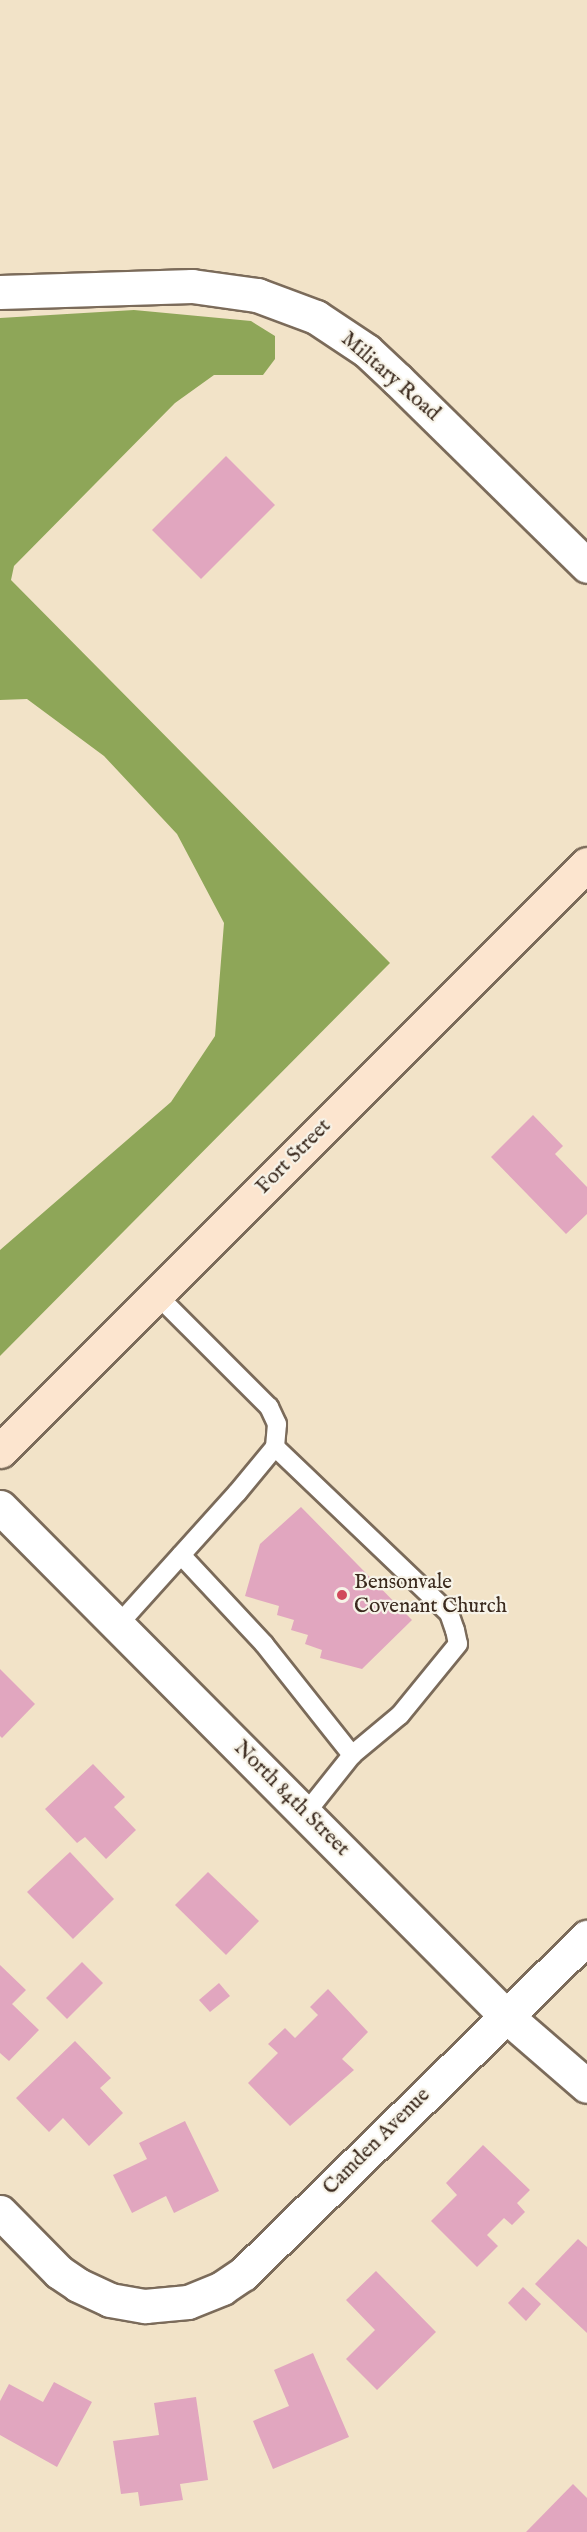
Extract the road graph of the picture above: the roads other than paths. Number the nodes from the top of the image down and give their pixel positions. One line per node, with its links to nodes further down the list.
1 (0, 292): 2 (street, Military Road)
2 (587, 566)
3 (587, 864): 4 (main road, Fort Street)
4 (156, 1294): 5 (lane); 6 (main road, Fort Street)
5 (275, 1447): 8 (lane); 10 (lane)
6 (0, 1451)
7 (0, 1507): 9 (street, North 84th Street)
8 (181, 1555): 9 (lane); 10 (lane)
9 (118, 1625): 11 (street, North 84th Street)
10 (352, 1755): 11 (lane)
11 (305, 1814): 13 (street, North 84th Street)
12 (587, 1936): 13 (street, Camden Avenue)
13 (505, 2015): 14 (street, North 84th Street); 15 (street, Camden Avenue)
14 (587, 2086)
15 (0, 2212)

